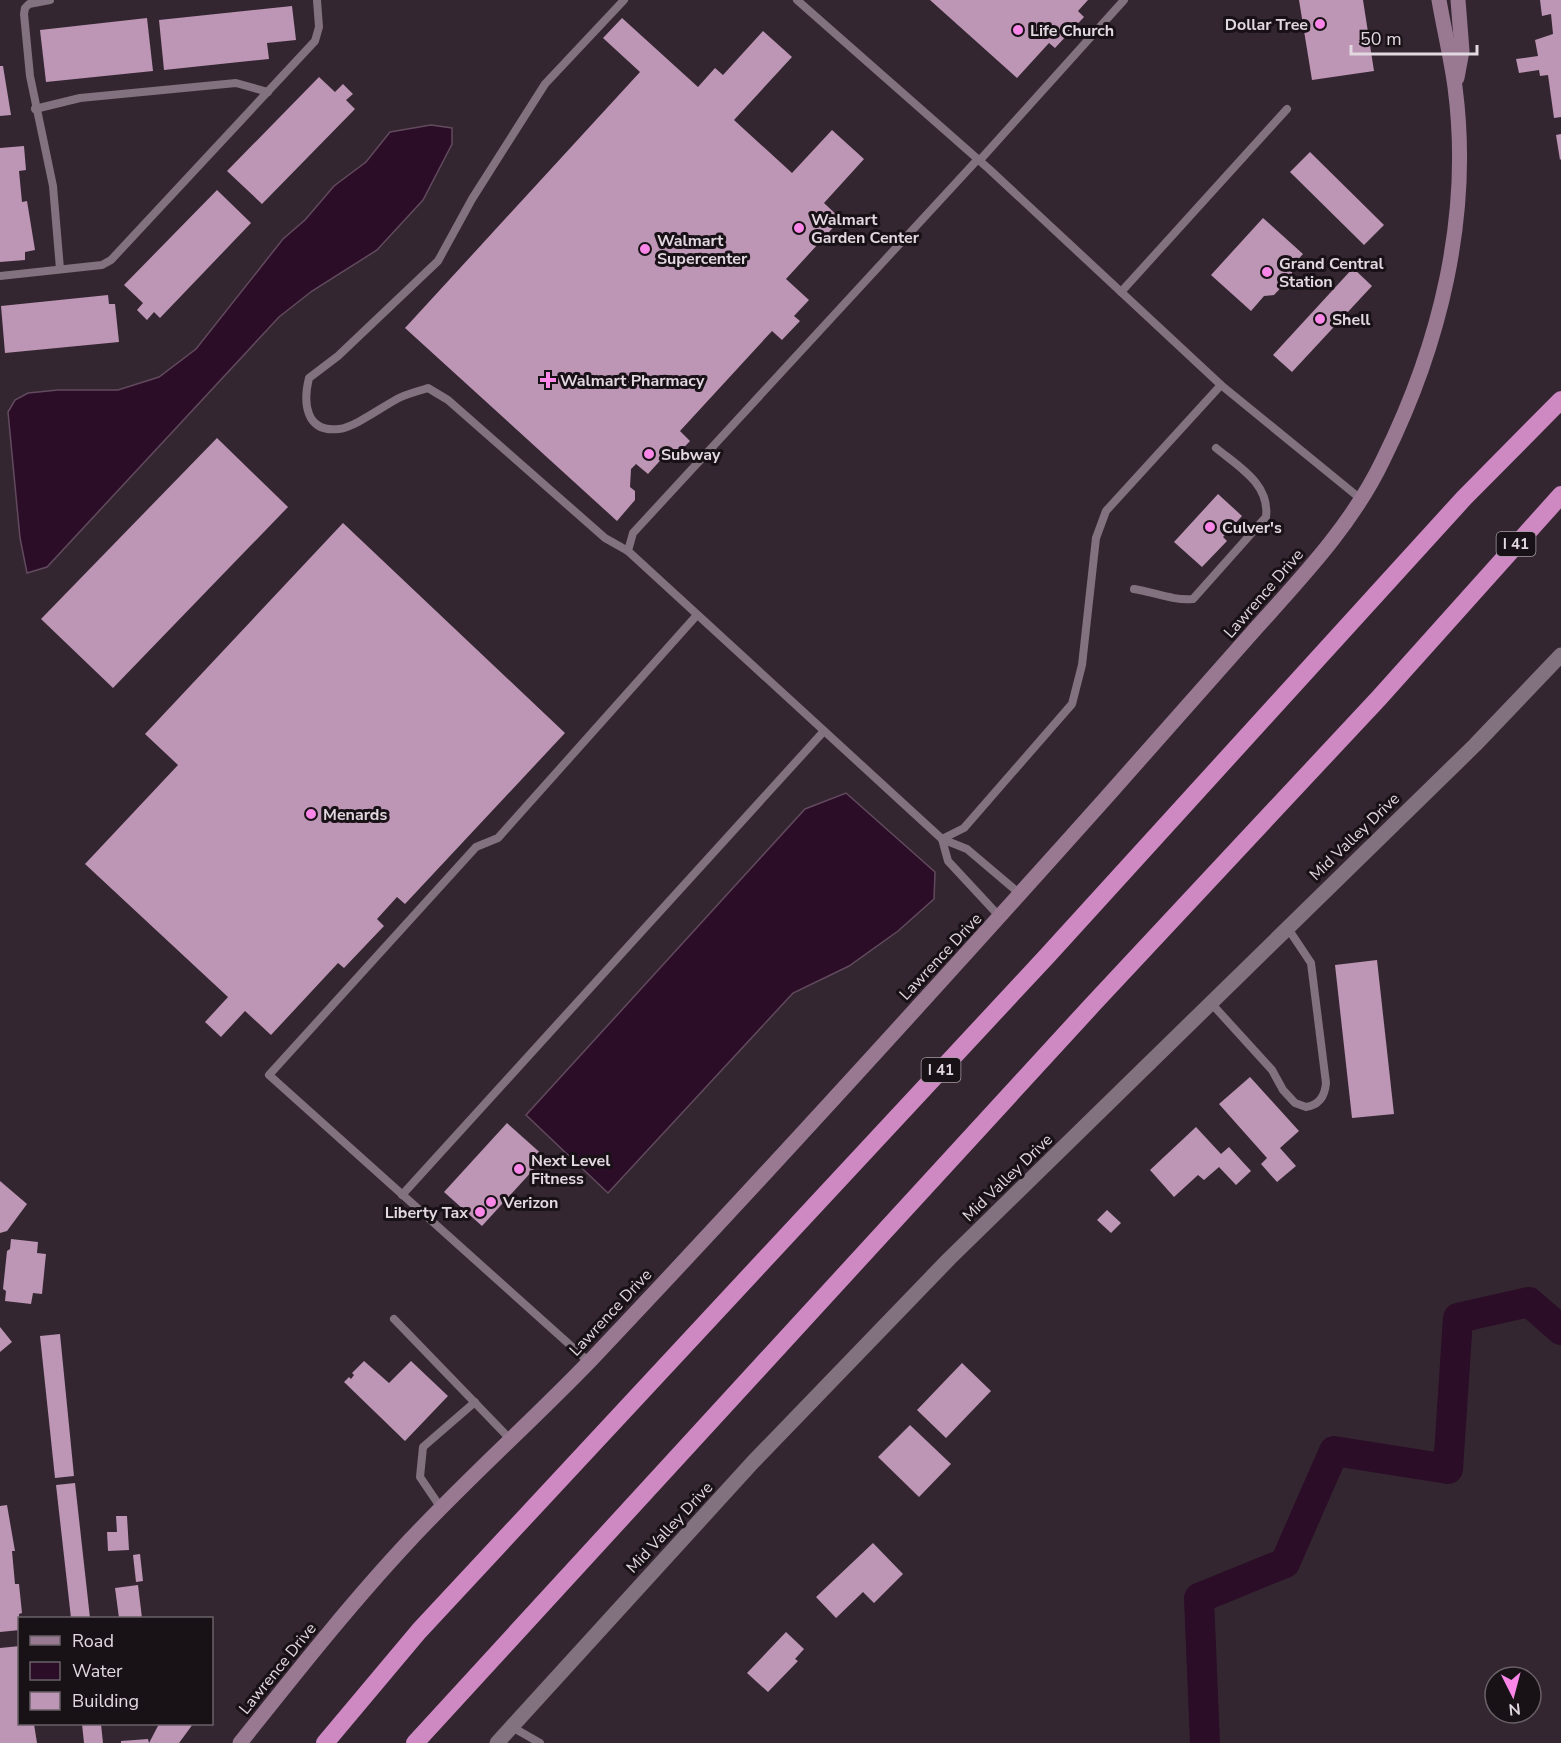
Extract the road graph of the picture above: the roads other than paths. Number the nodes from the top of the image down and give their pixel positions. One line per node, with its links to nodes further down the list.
1 (41, 0): 2 (lane); 11 (lane)
2 (50, 0)
3 (317, 0): 10 (lane)
4 (624, 0): 25 (lane)
5 (797, 0): 13 (lane)
6 (1124, 0): 13 (lane)
7 (1439, 0): 9 (main road, Lawrence Drive)
8 (1458, 0): 9 (main road, Lawrence Drive)
9 (1455, 86): 23 (main road, Lawrence Drive)
10 (268, 92): 11 (lane); 14 (lane)
11 (35, 109): 14 (lane)
12 (1287, 109): 16 (lane)
13 (979, 159): 16 (lane); 25 (lane)
14 (60, 269): 15 (lane)
15 (0, 276)
16 (1121, 292): 17 (lane)
17 (1221, 385): 23 (lane); 31 (lane)
18 (1561, 386): 22 (highway)
19 (1561, 400): 22 (highway, I 41)
20 (1216, 448): 26 (lane)
21 (1561, 495): 27 (highway, I 41)
22 (1464, 498): 44 (highway, I 41)
23 (1363, 500): 32 (main road, Lawrence Drive)
24 (1561, 509): 27 (highway)
25 (628, 551): 28 (lane)
26 (1134, 589)
27 (1470, 593): 45 (highway, I 41)
28 (697, 615): 30 (lane); 36 (lane)
29 (1561, 655): 34 (street, Mid Valley Drive)
30 (824, 731): 31 (lane); 36 (lane)
31 (942, 839): 32 (lane); 33 (lane)
32 (1020, 894): 33 (main road, Lawrence Drive)
33 (1000, 918): 38 (main road, Lawrence Drive)
34 (1287, 927): 35 (street, Mid Valley Drive); 35 (lane)
35 (1211, 1003): 42 (street, Mid Valley Drive)
36 (402, 1194): 38 (lane)
37 (394, 1318): 39 (lane)
38 (589, 1362): 40 (main road, Lawrence Drive)
39 (475, 1402): 40 (lane); 41 (lane)
40 (511, 1440): 41 (main road, Lawrence Drive)
41 (442, 1509): 43 (main road, Lawrence Drive)
42 (510, 1726): 46 (street, Mid Valley Drive); 47 (lane)
43 (240, 1743)
44 (325, 1743)
45 (415, 1743)
46 (497, 1743)
47 (540, 1743)

